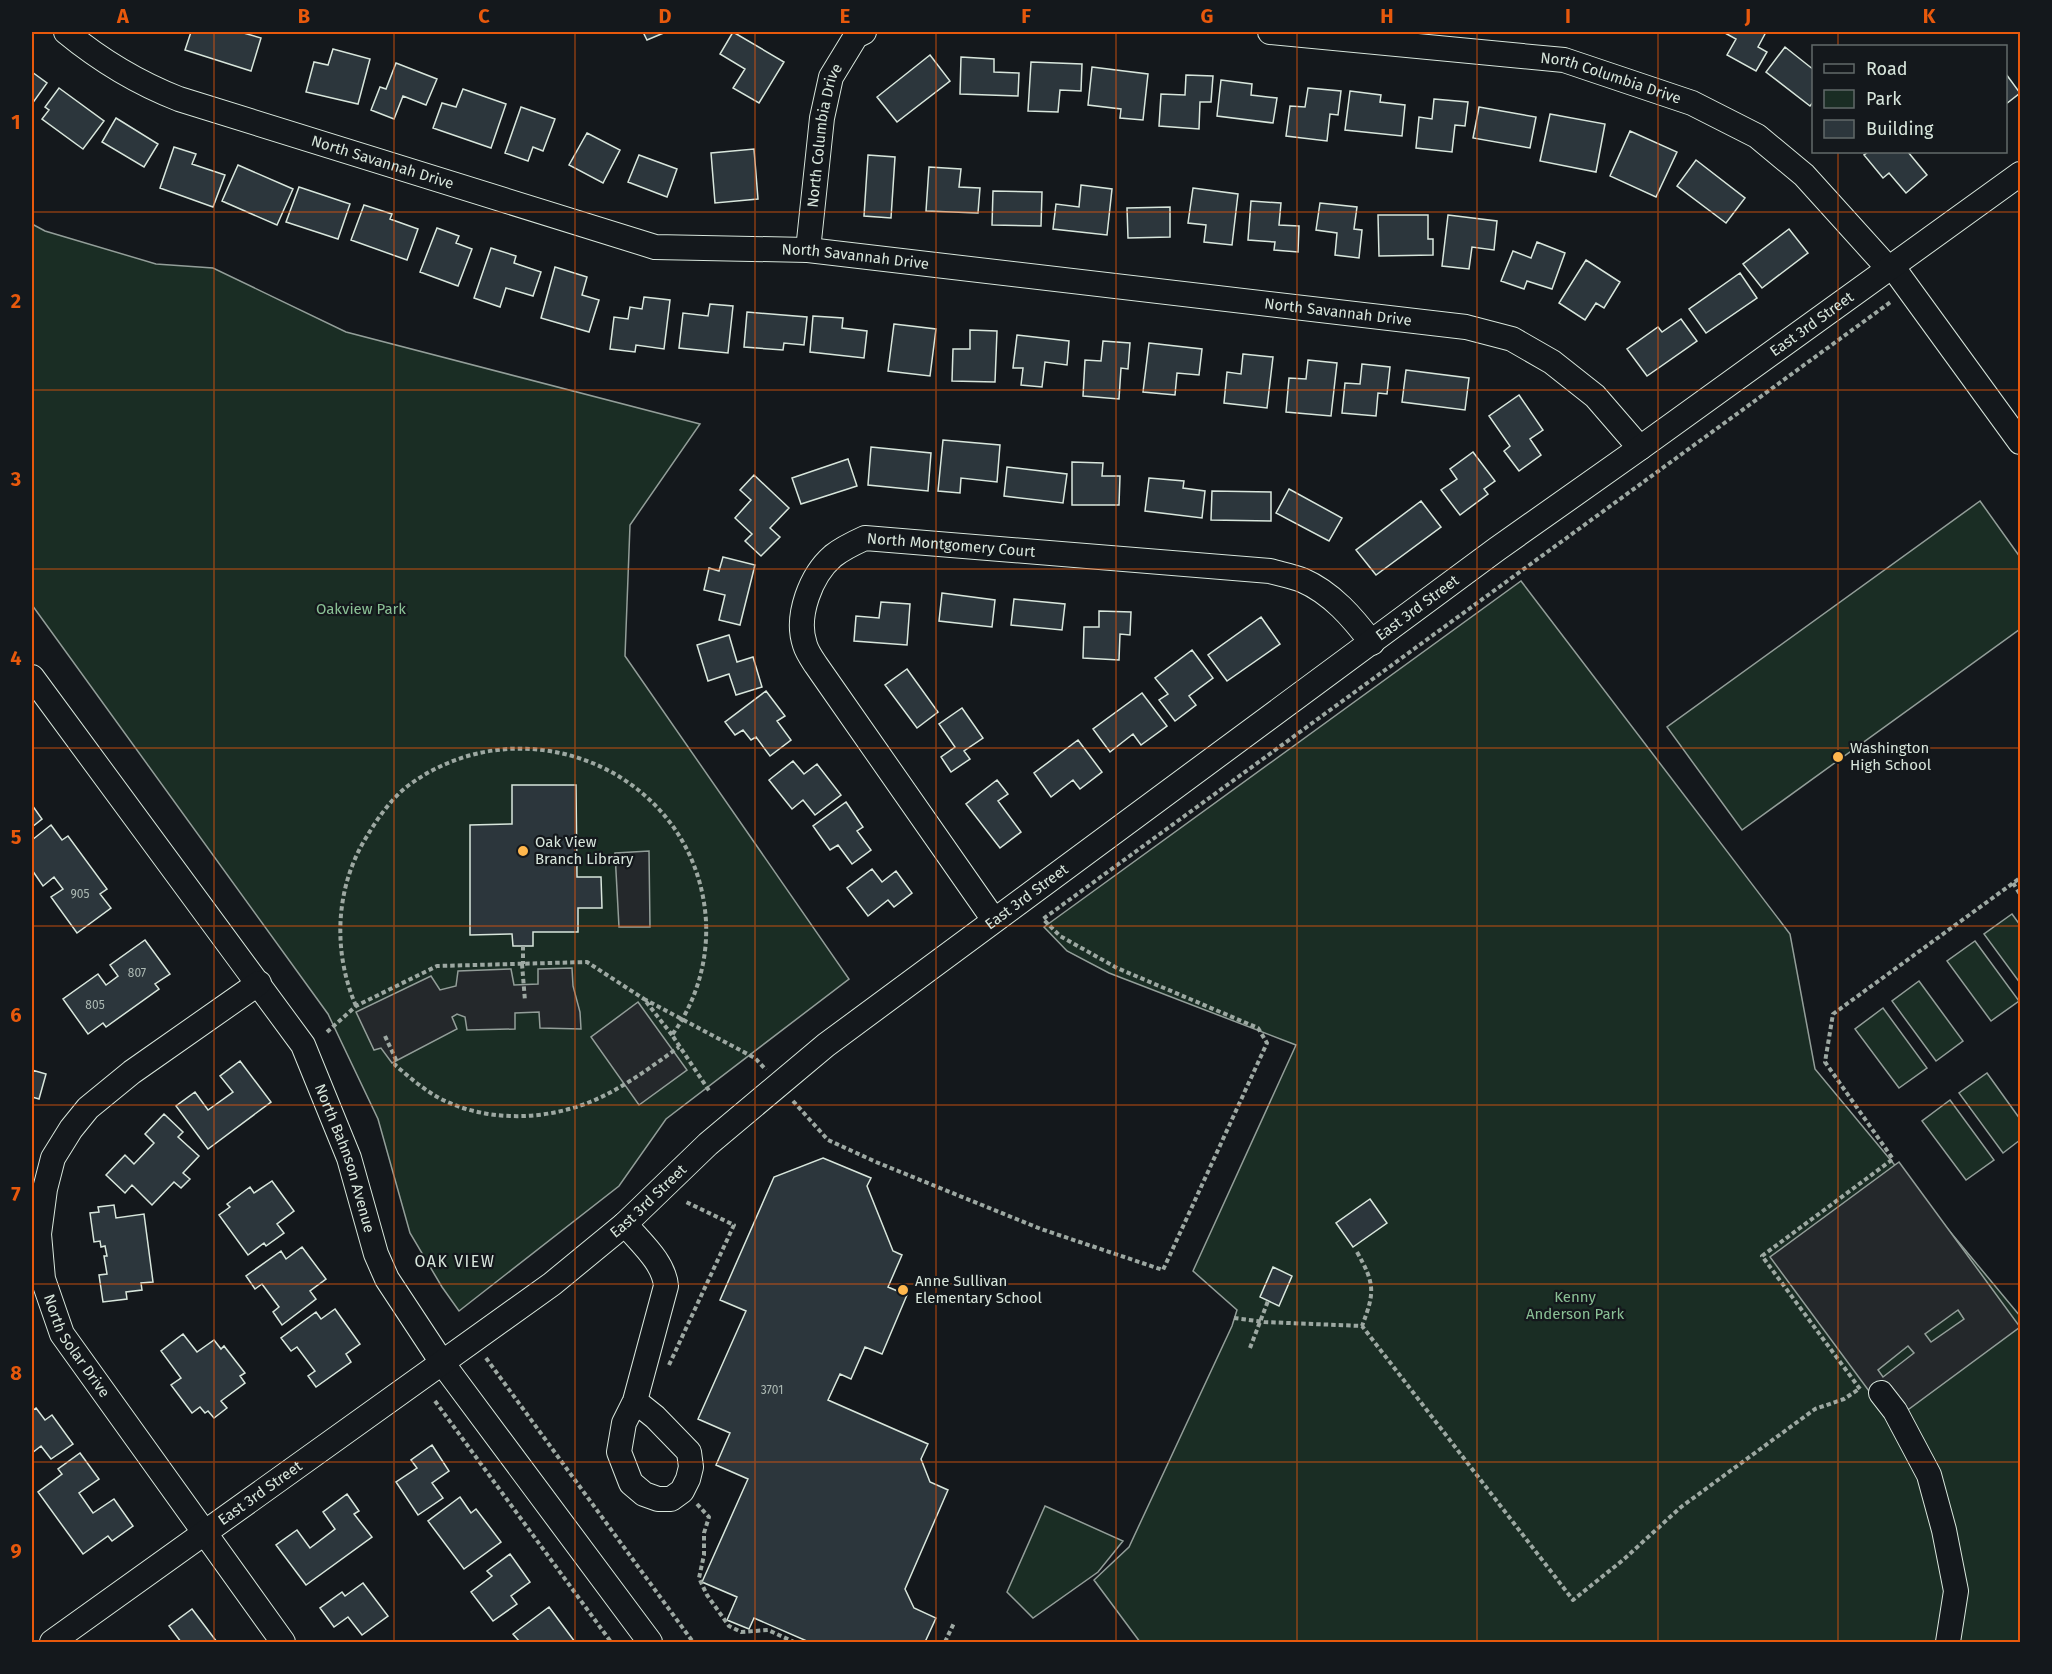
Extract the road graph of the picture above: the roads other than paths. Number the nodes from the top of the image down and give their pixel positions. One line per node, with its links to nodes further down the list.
1 (66, 32): 5 (street, North Savannah Drive)
2 (1270, 32): 6 (street, North Columbia Drive)
3 (857, 33): 5 (street, North Columbia Drive)
4 (2020, 174): 6 (street, East 3rd Street)
5 (808, 250): 8 (street, North Savannah Drive)
6 (1891, 268): 7 (street, North Columbia Drive); 8 (street, East 3rd Street)
7 (2020, 442)
8 (1640, 448): 9 (street, East 3rd Street)
9 (1372, 643): 11 (street, East 3rd Street); 11 (street, North Montgomery Court)
10 (32, 677): 12 (street, North Bahnson Avenue)
11 (994, 920): 14 (street, East 3rd Street)
12 (259, 983): 13 (street, North Solar Drive); 15 (street, North Bahnson Avenue)
13 (42, 1155): 18 (street, North Solar Drive)
14 (625, 1224): 15 (street, East 3rd Street); 17 (street)
15 (442, 1364): 18 (street, East 3rd Street); 21 (street, North Bahnson Avenue)
16 (1869, 1389): 22 (street)
17 (635, 1401)
18 (204, 1534): 19 (street, East 3rd Street); 20 (street, North Solar Drive)
19 (52, 1642)
20 (282, 1642)
21 (650, 1642)
22 (1948, 1642)

